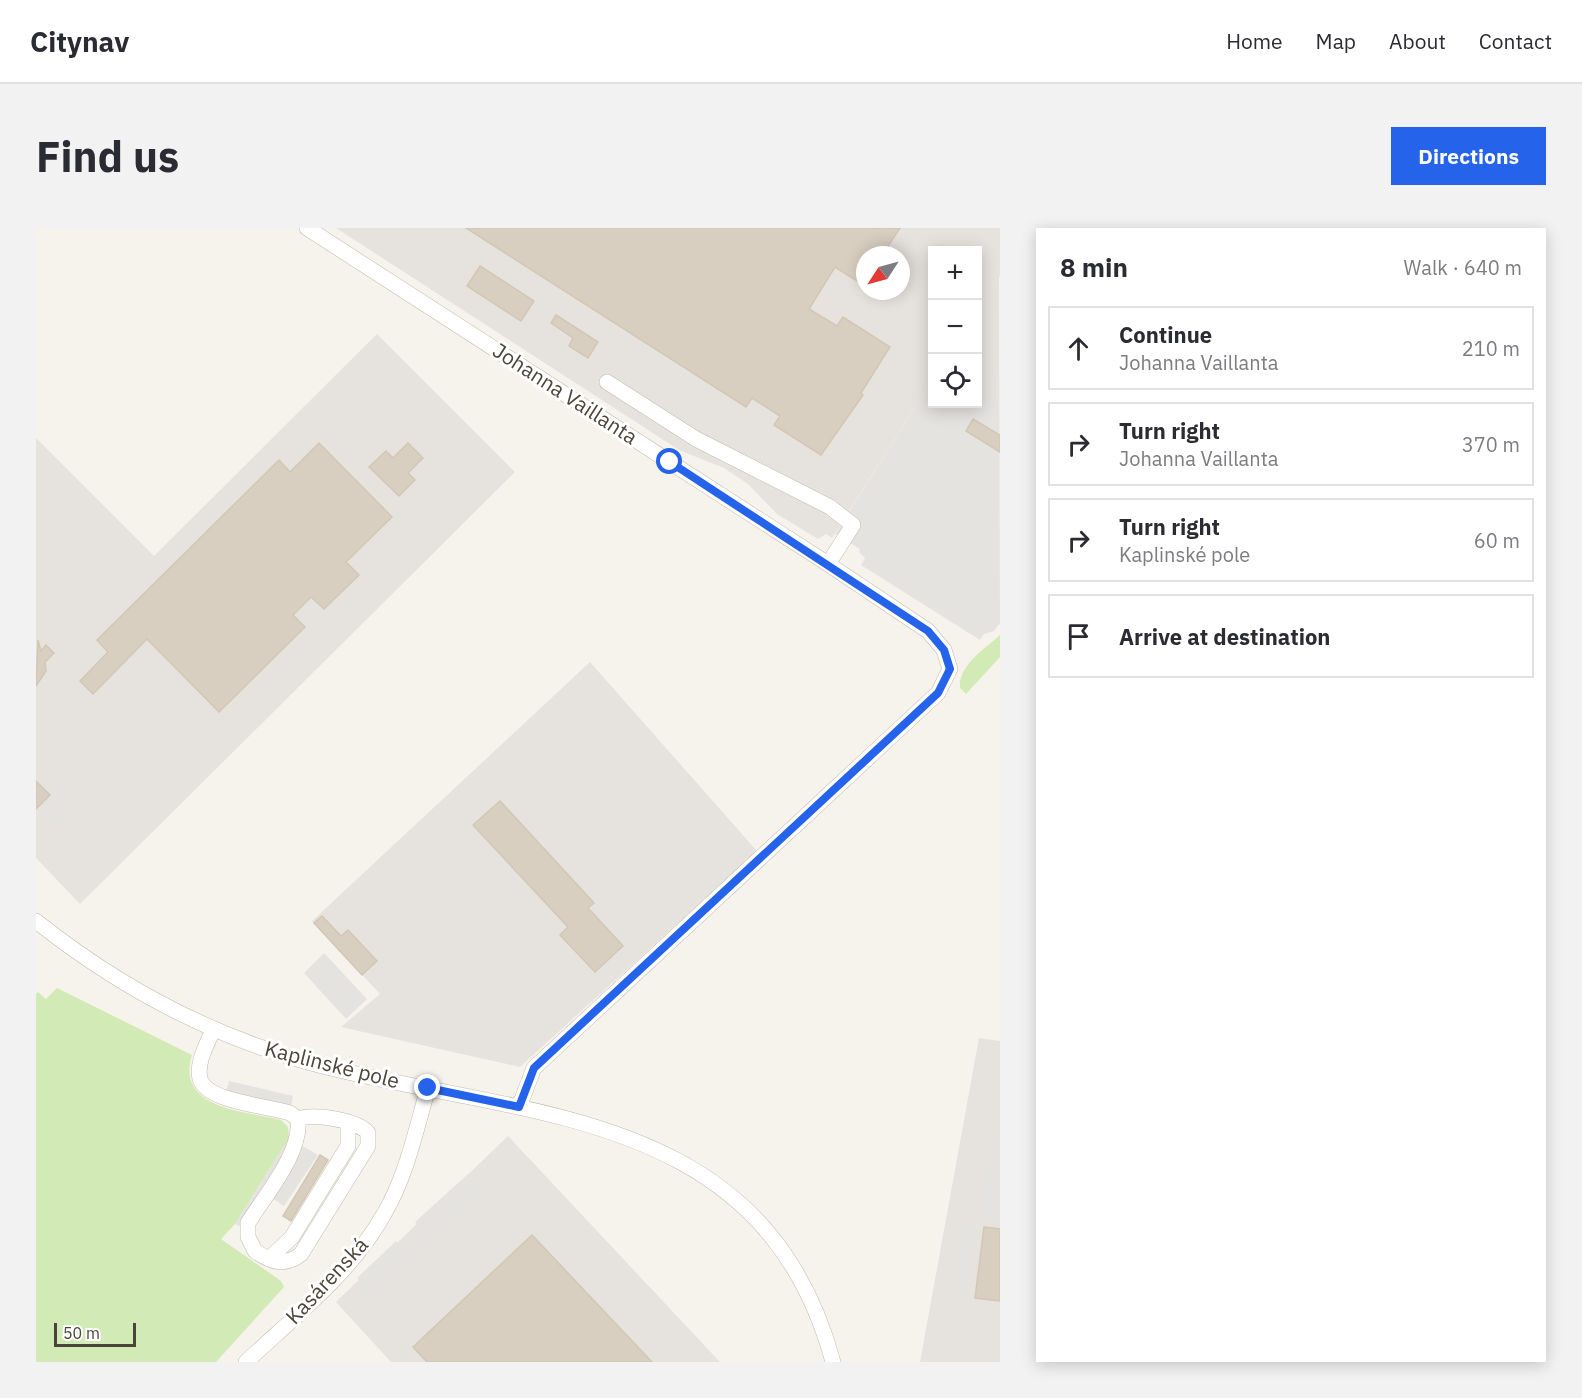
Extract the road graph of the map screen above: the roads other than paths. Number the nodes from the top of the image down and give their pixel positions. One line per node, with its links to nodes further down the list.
1 (307, 228): 3 (street, Johanna Vaillanta)
2 (607, 382): 3 (street)
3 (828, 564): 7 (street, Johanna Vaillanta)
4 (36, 921): 5 (street, Kaplinské pole)
5 (213, 1030): 6 (street, Kaplinské pole); 8 (street)
6 (428, 1088): 7 (street, Kaplinské pole); 9 (street, Kasárenská)
7 (519, 1107): 10 (street, Kaplinské pole)
8 (298, 1119): 8 (street)
9 (246, 1362)
10 (833, 1362)

